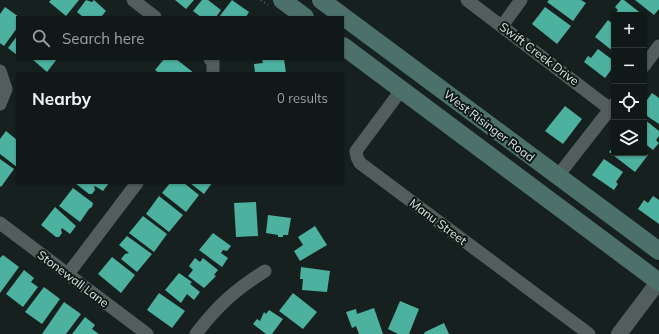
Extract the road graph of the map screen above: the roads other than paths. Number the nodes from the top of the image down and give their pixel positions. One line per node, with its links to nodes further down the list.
1 (133, 0): 6 (street)
2 (282, 0): 7 (main road)
3 (321, 0): 8 (main road, West Risinger Road)
4 (467, 0): 10 (street, Swift Creek Drive)
5 (521, 0): 10 (street)
6 (154, 16)
7 (304, 16)
8 (342, 16)
9 (344, 17): 21 (main road, West Risinger Road)
10 (502, 26): 19 (street, Swift Creek Drive)
11 (659, 46): 14 (street)
12 (344, 47): 17 (main road, West Risinger Road)
13 (212, 60): 16 (street)
14 (647, 62)
15 (0, 71): 18 (street)
16 (213, 72)
17 (402, 90): 27 (main road, West Risinger Road); 30 (street, Manu Street)
18 (0, 104)
19 (611, 105)
20 (611, 107): 21 (street)
21 (557, 177): 24 (main road, West Risinger Road)
22 (136, 184): 26 (street)
23 (0, 223): 26 (street, Stonewall Lane)
24 (659, 251)
25 (265, 271): 29 (street)
26 (68, 274): 28 (street, Stonewall Lane)
27 (659, 282): 31 (street)
28 (147, 334)
29 (196, 334)
30 (589, 334)
31 (619, 334)

